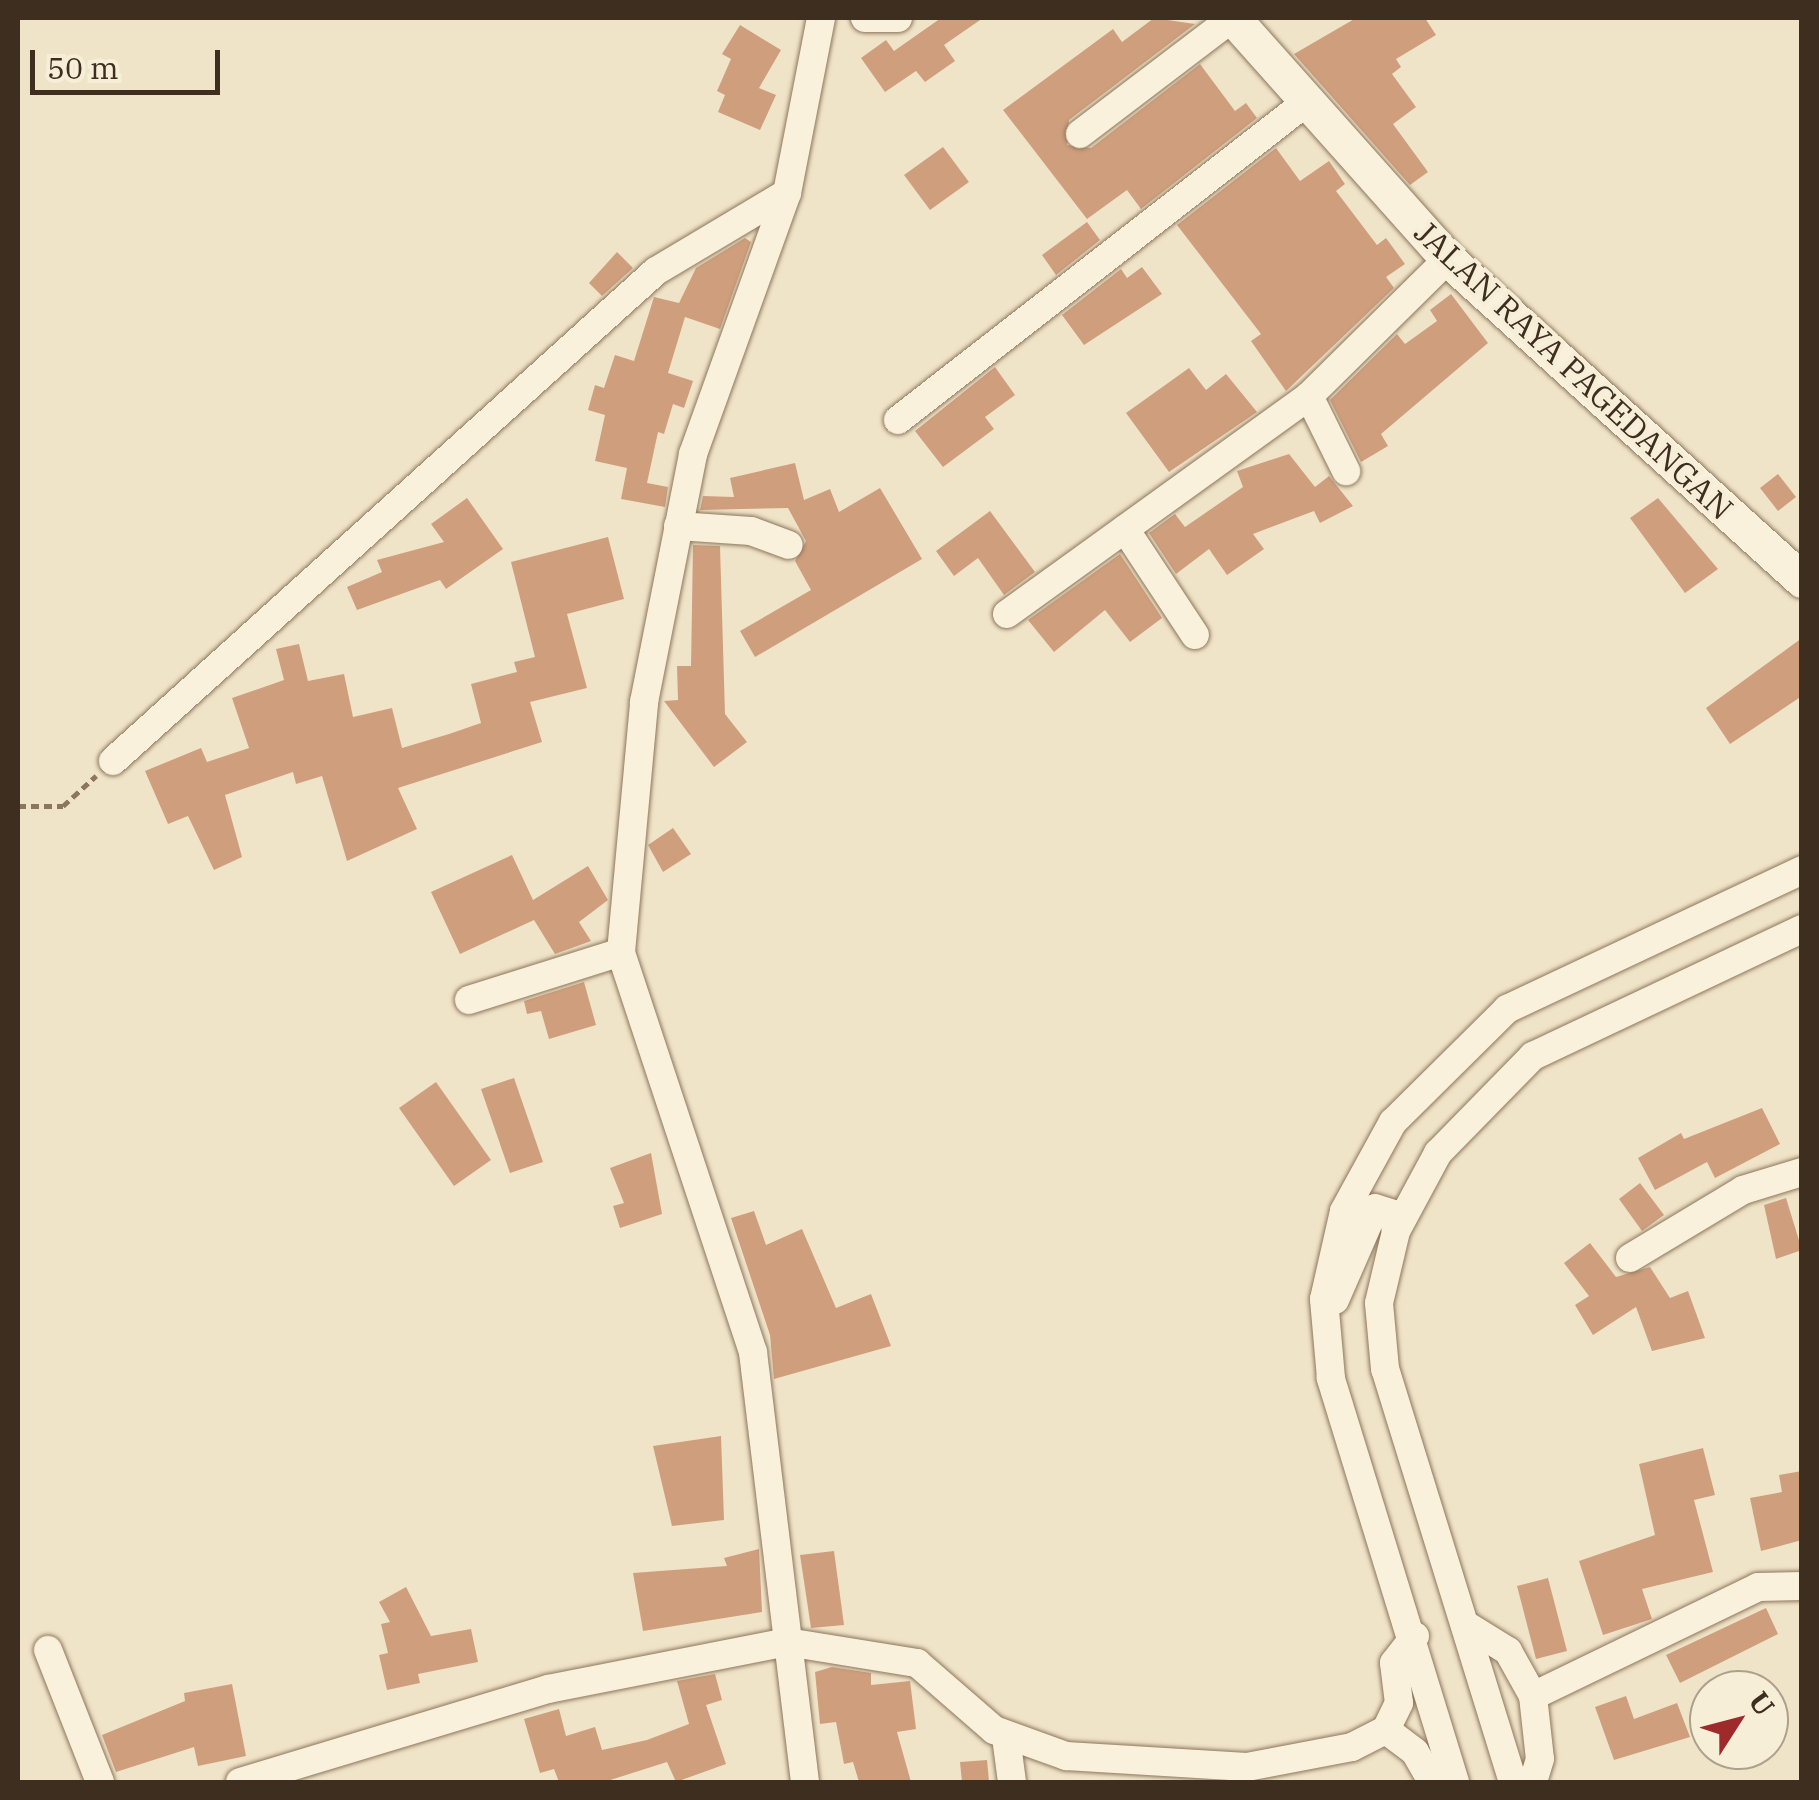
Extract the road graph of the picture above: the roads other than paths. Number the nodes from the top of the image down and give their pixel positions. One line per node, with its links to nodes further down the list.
1 (821, 18): 7 (street)
2 (865, 18): 3 (street)
3 (898, 18)
4 (1232, 18): 5 (street, JALAN RAYA PAGEDANGAN); 6 (street)
5 (1309, 100): 8 (street, JALAN RAYA PAGEDANGAN); 10 (street)
6 (1080, 134)
7 (787, 193): 12 (street); 18 (street)
8 (1448, 259): 9 (street); 15 (street, JALAN RAYA PAGEDANGAN)
9 (1309, 396): 11 (street); 13 (street)
10 (898, 420)
11 (1346, 471)
12 (678, 526): 14 (street); 21 (street)
13 (1125, 530): 16 (street); 17 (street)
14 (790, 545)
15 (1802, 580)
16 (1007, 614)
17 (1195, 635)
18 (113, 761)
19 (1802, 870): 26 (street)
20 (1802, 929): 24 (street)
21 (621, 952): 22 (street); 30 (street)
22 (468, 1000)
23 (1802, 1172): 25 (street)
24 (1402, 1218): 26 (street); 28 (street)
25 (1630, 1258)
26 (1326, 1319): 29 (street)
27 (1802, 1586): 32 (street)
28 (1469, 1628): 32 (street); 41 (street)
29 (1414, 1636): 33 (street); 40 (street)
30 (786, 1642): 34 (street); 36 (street); 37 (street)
31 (48, 1650): 35 (street)
32 (1533, 1696): 42 (street)
33 (1386, 1730): 34 (street); 39 (street)
34 (1006, 1737): 38 (street)
35 (100, 1782)
36 (240, 1782)
37 (805, 1782)
38 (1012, 1782)
39 (1432, 1782)
40 (1455, 1782)
41 (1513, 1782)
42 (1533, 1782)

